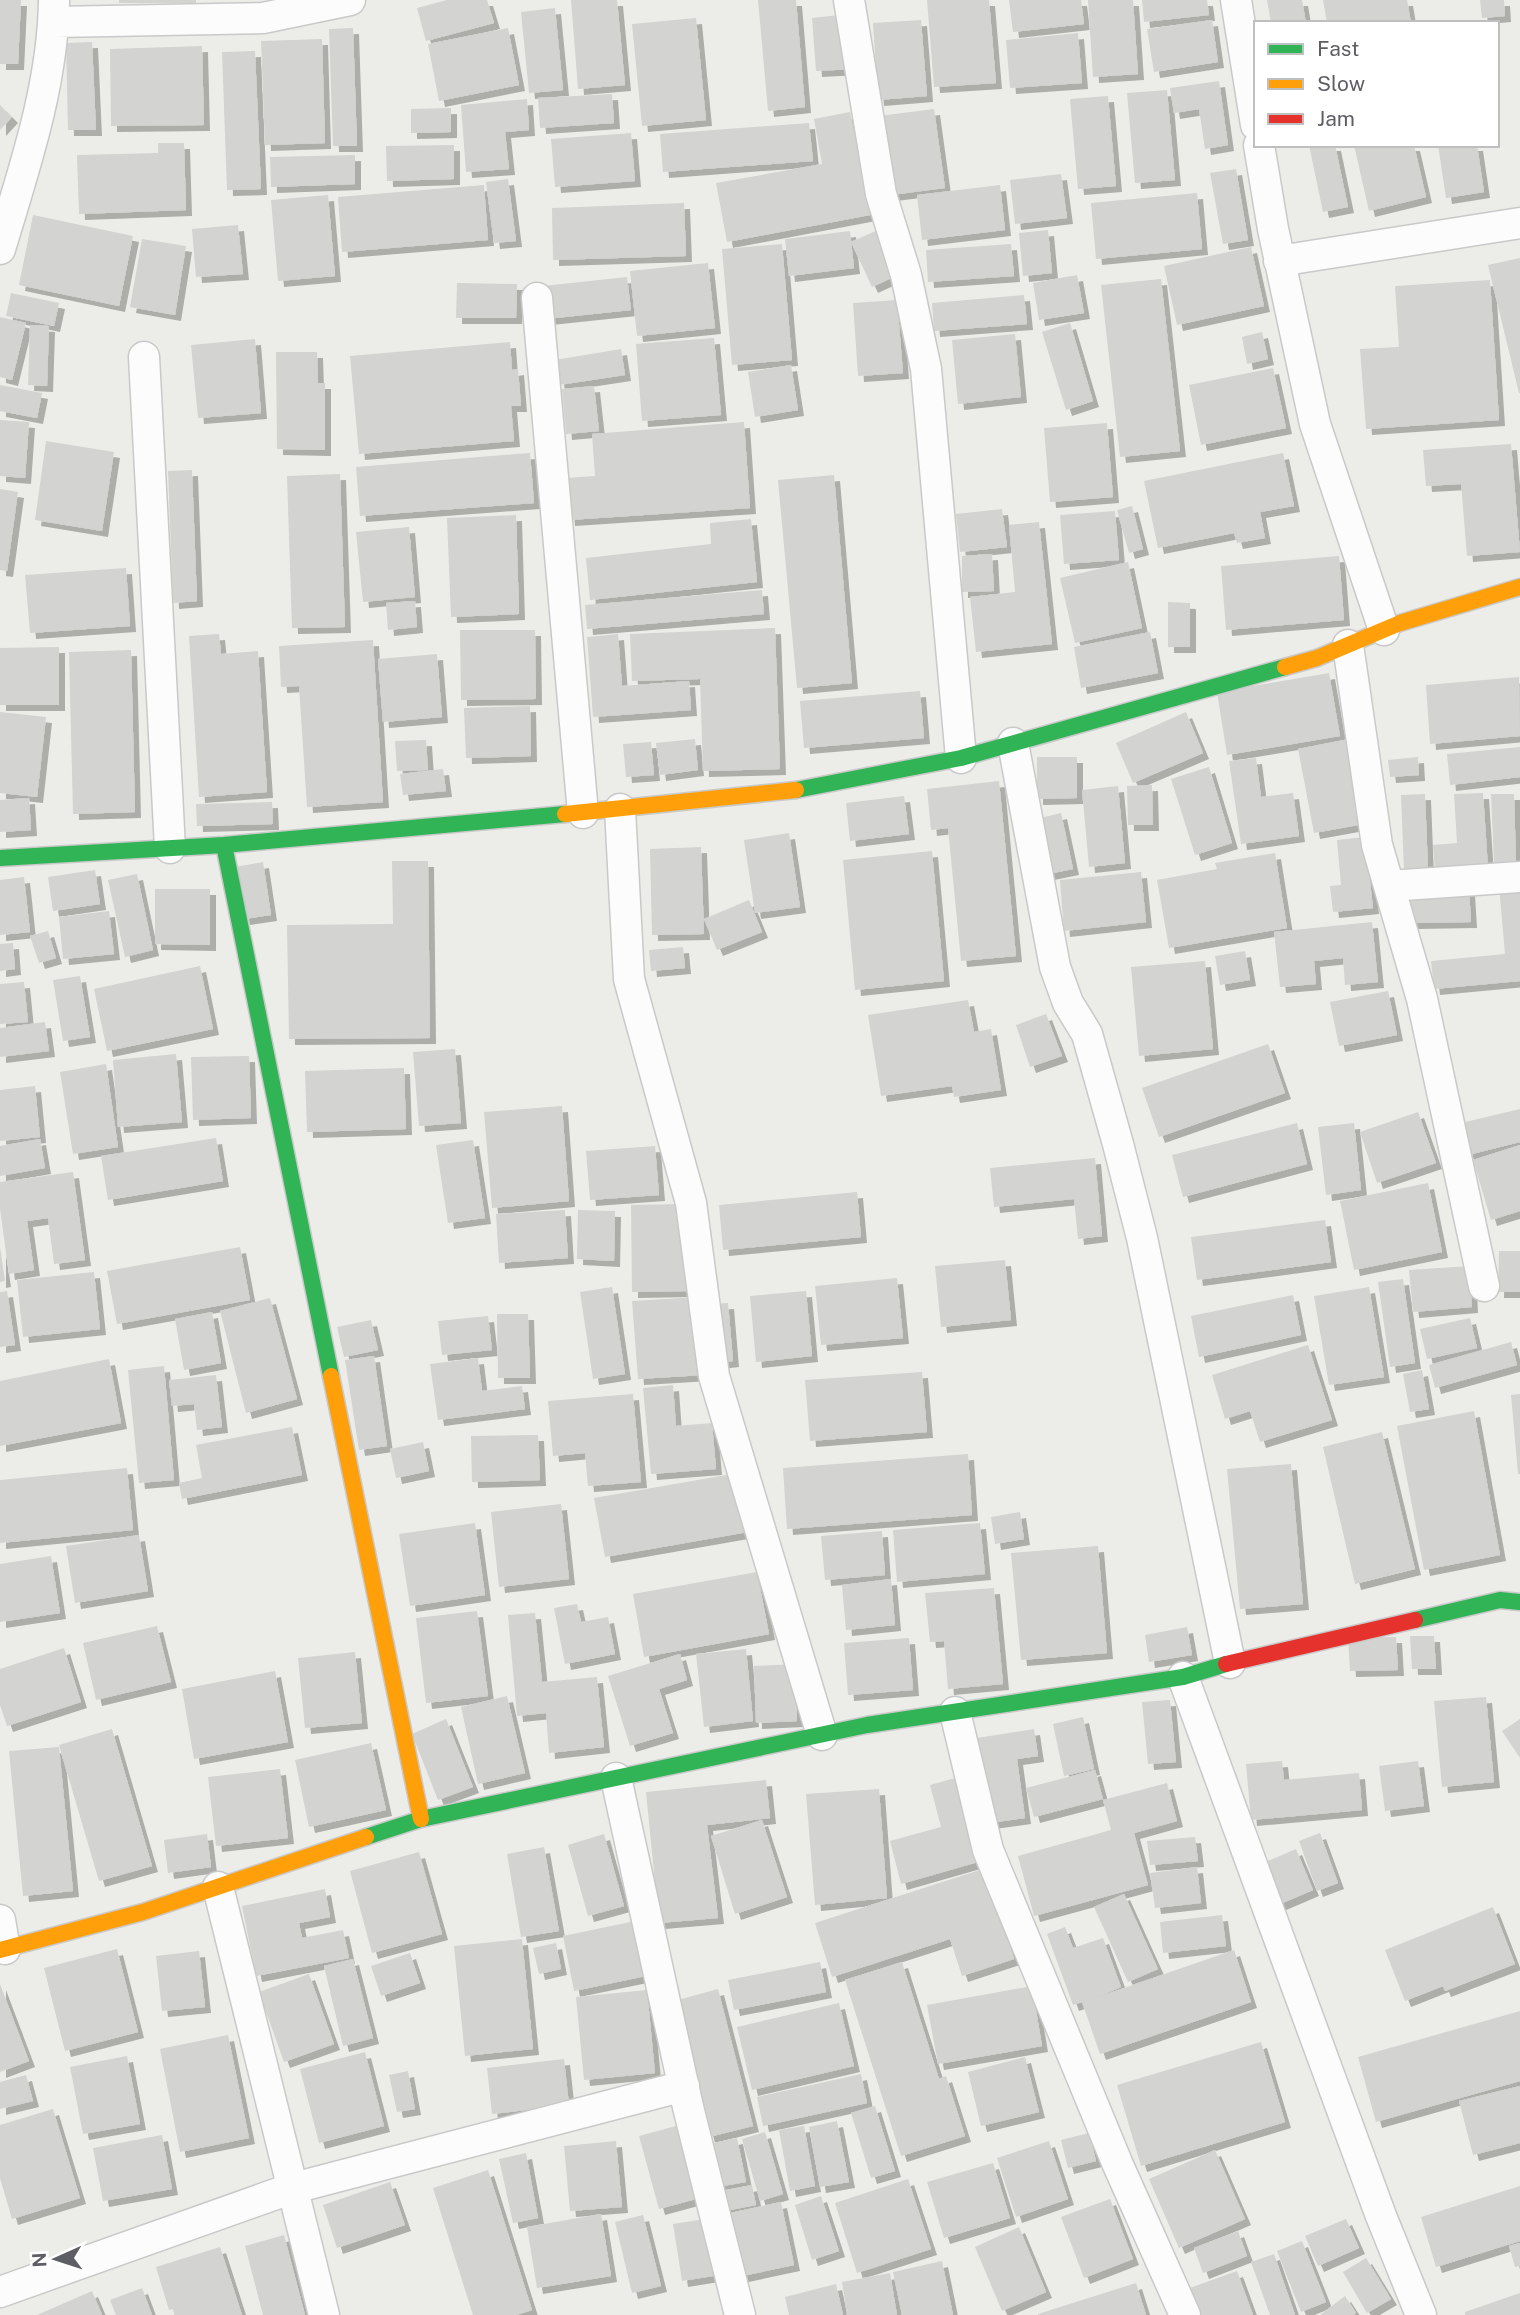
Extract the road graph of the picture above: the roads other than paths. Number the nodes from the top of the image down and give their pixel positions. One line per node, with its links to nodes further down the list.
1 (350, 0): 4 (street)
2 (849, 0): 17 (street)
3 (1236, 0): 5 (street)
4 (54, 11): 7 (street)
5 (1254, 112)
6 (1259, 147): 10 (street)
7 (4, 216): 9 (street)
8 (1520, 223): 10 (street)
9 (0, 249)
10 (1279, 261): 14 (street)
11 (537, 298): 19 (street)
12 (144, 357): 21 (street)
13 (1520, 587): 14 (street)
14 (1384, 630): 15 (street)
15 (1348, 645): 16 (street); 24 (street)
16 (1013, 743): 17 (street); 27 (street)
17 (961, 758): 18 (street)
18 (620, 809): 19 (street); 30 (street)
19 (583, 813): 20 (street)
20 (224, 845): 21 (street); 32 (street)
21 (170, 848): 22 (street)
22 (0, 858)
23 (1520, 877): 24 (street)
24 (1389, 886): 25 (street)
25 (1484, 1286)
26 (1520, 1602): 27 (street)
27 (1230, 1663): 28 (street)
28 (1184, 1677): 29 (street); 41 (street)
29 (955, 1712): 30 (street); 40 (street)
30 (822, 1735): 31 (street)
31 (616, 1778): 32 (street); 35 (street)
32 (421, 1819): 33 (street)
33 (218, 1887): 34 (street); 36 (street)
34 (2, 1940)
35 (684, 2086): 36 (street); 39 (street)
36 (290, 2189): 37 (street); 38 (street)
37 (0, 2292)
38 (324, 2315)
39 (740, 2315)
40 (1185, 2315)
41 (1421, 2315)

